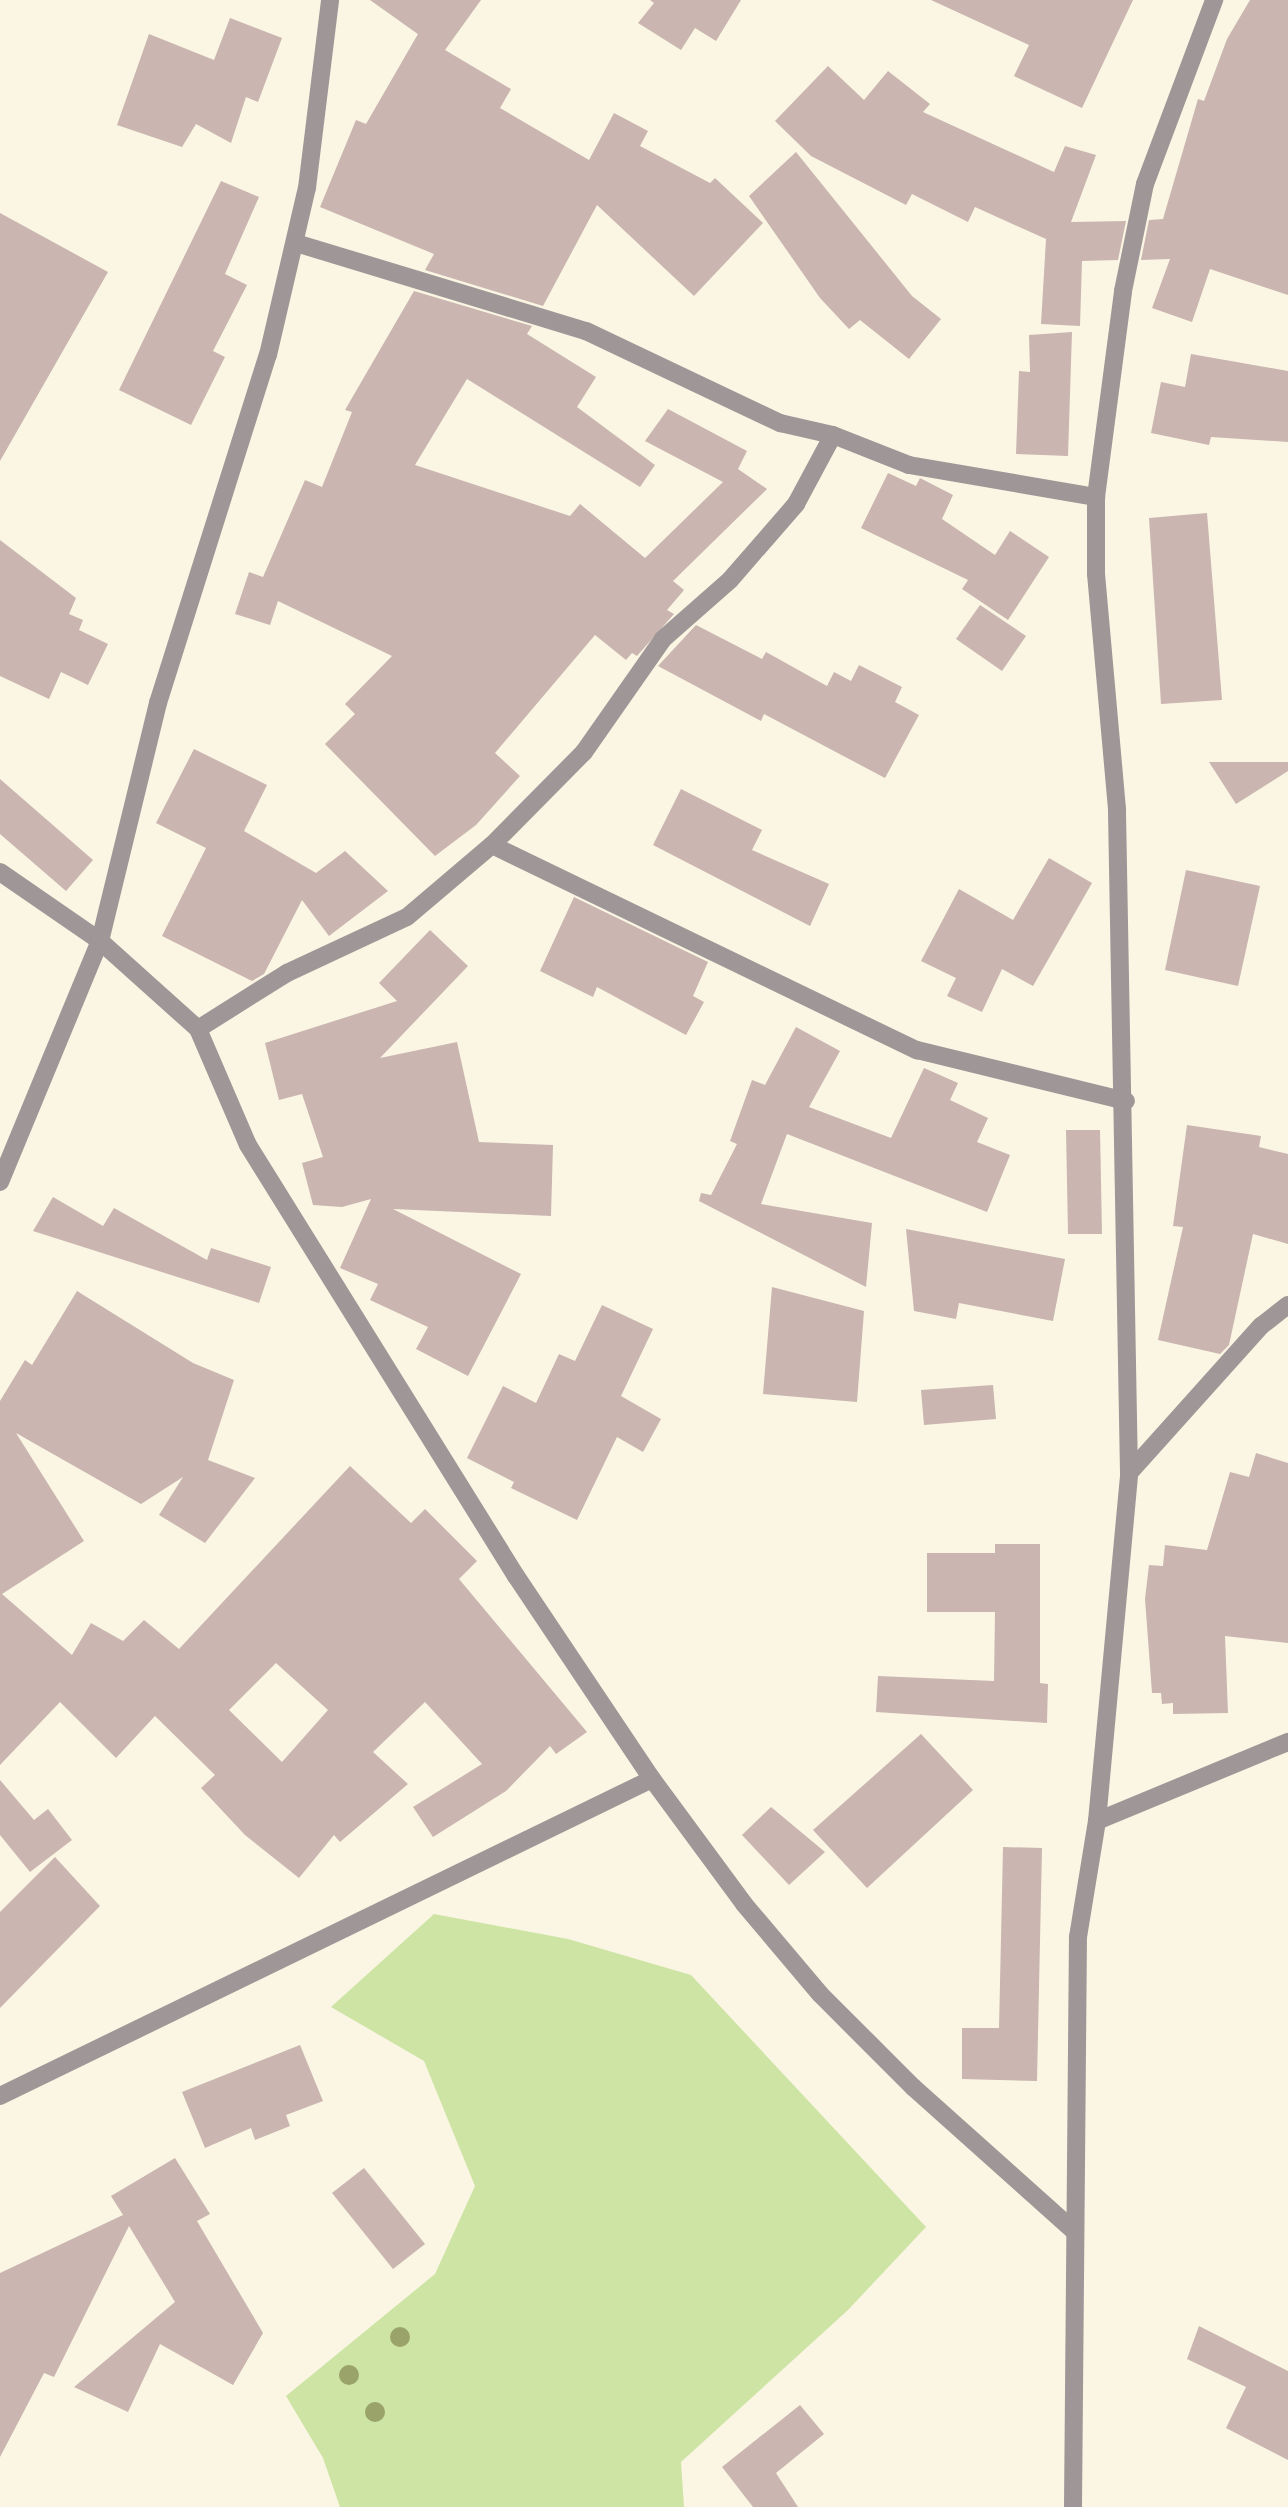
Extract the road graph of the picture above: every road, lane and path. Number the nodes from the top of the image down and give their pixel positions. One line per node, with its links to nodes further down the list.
1 (330, 0): 3 (street)
2 (1214, 0): 5 (street)
3 (296, 243): 4 (street); 8 (street)
4 (834, 435): 5 (street); 6 (street)
5 (1096, 497): 10 (street)
6 (492, 845): 9 (street); 10 (street)
7 (0, 872): 8 (street)
8 (100, 941): 9 (street); 11 (street)
9 (198, 1029): 15 (street)
10 (1126, 1101): 13 (street)
11 (0, 1182)
12 (1288, 1305): 13 (street)
13 (1129, 1473): 16 (street)
14 (1288, 1742): 16 (street)
15 (652, 1779): 17 (street); 18 (street)
16 (1097, 1821): 18 (street)
17 (0, 2096)
18 (1074, 2231): 19 (street)
19 (1073, 2507)

